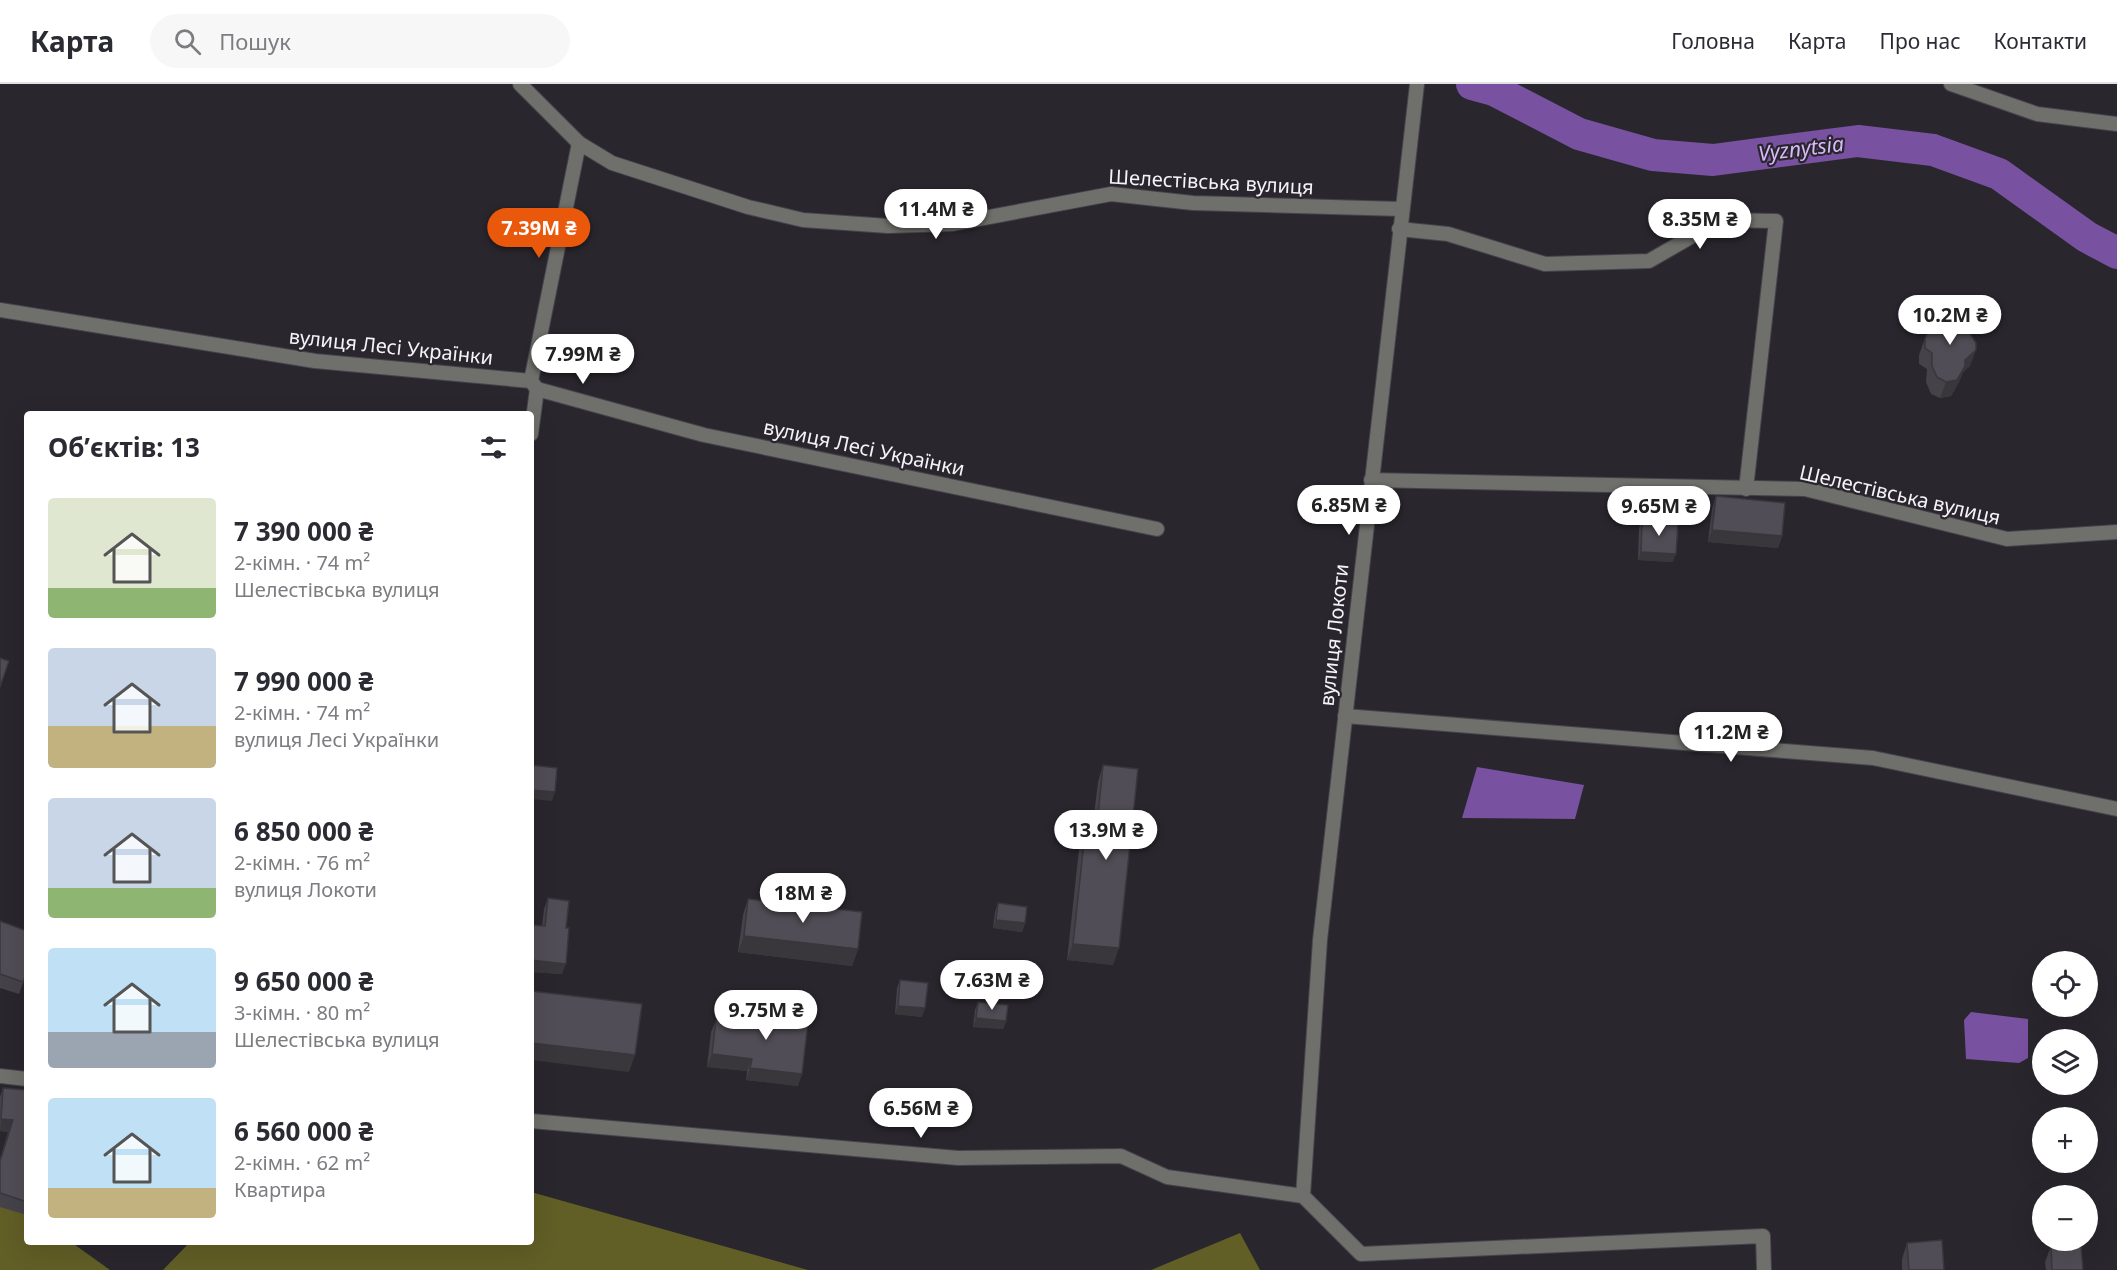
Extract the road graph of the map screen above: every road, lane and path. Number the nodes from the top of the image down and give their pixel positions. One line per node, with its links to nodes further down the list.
1 (520, 84): 5 (street, Шелестівська вулиця)
2 (1417, 84): 6 (street, вулиця Локоти)
3 (1951, 84): 4 (street)
4 (2117, 124)
5 (579, 143): 6 (street, Шелестівська вулиця); 9 (street)
6 (1401, 209): 7 (street, вулиця Локоти)
7 (1399, 230): 11 (street, вулиця Локоти); 12 (street)
8 (0, 310): 9 (street, вулиця Лесі Українки)
9 (534, 385): 10 (street); 13 (street, вулиця Лесі Українки)
10 (532, 411)
11 (1371, 480): 12 (street, Шелестівська вулиця); 15 (street, вулиця Локоти)
12 (1746, 489): 14 (street, Шелестівська вулиця)
13 (1157, 529)
14 (2117, 532)
15 (1345, 716): 16 (street); 20 (street, вулиця Локоти)
16 (2117, 809)
17 (0, 1076): 18 (street)
18 (24, 1079)
19 (534, 1121): 20 (street)
20 (1303, 1196): 21 (street)
21 (1764, 1270)

